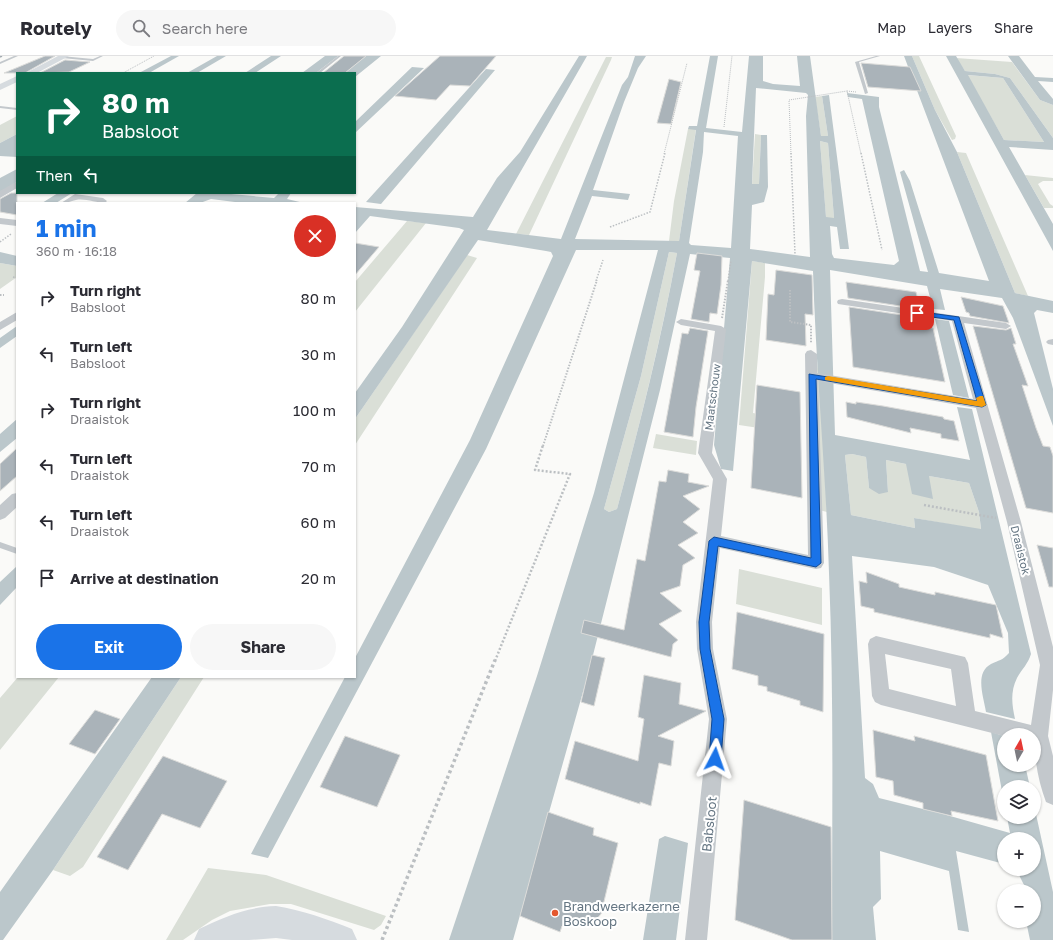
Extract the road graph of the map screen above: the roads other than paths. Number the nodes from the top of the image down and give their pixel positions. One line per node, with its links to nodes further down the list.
1 (17, 56): 6 (lane)
2 (102, 56): 5 (lane)
3 (340, 56): 8 (lane)
4 (879, 56): 11 (lane)
5 (64, 57): 7 (street)
6 (0, 63)
7 (32, 72)
8 (319, 72)
9 (16, 79): 10 (street)
10 (0, 87)
11 (866, 93)
12 (0, 108): 13 (lane)
13 (16, 109)
14 (16, 186): 15 (street)
15 (0, 195)
16 (103, 201): 17 (street)
17 (67, 202)
18 (0, 221): 19 (street)
19 (15, 226)
20 (842, 302): 22 (street)
21 (16, 316): 25 (street)
22 (952, 318): 24 (street); 28 (street, Draaistok)
23 (681, 322): 29 (street, Maatschouw)
24 (1006, 326)
25 (0, 327)
26 (811, 354): 27 (street)
27 (812, 376): 28 (street); 32 (street)
28 (977, 404): 35 (street, Draaistok)
29 (712, 464): 32 (street, Babsloot)
30 (16, 499): 31 (street)
31 (0, 514)
32 (714, 541): 43 (street, Babsloot)
33 (0, 545): 34 (lane)
34 (16, 550)
35 (1048, 698): 38 (street, Draaistok)
36 (968, 718): 36 (street); 37 (street)
37 (1007, 728)
38 (1041, 728)
39 (1041, 744): 40 (street, Draaistok)
40 (1053, 795)
41 (210, 940): 42 (street)
42 (341, 940)
43 (696, 940)

